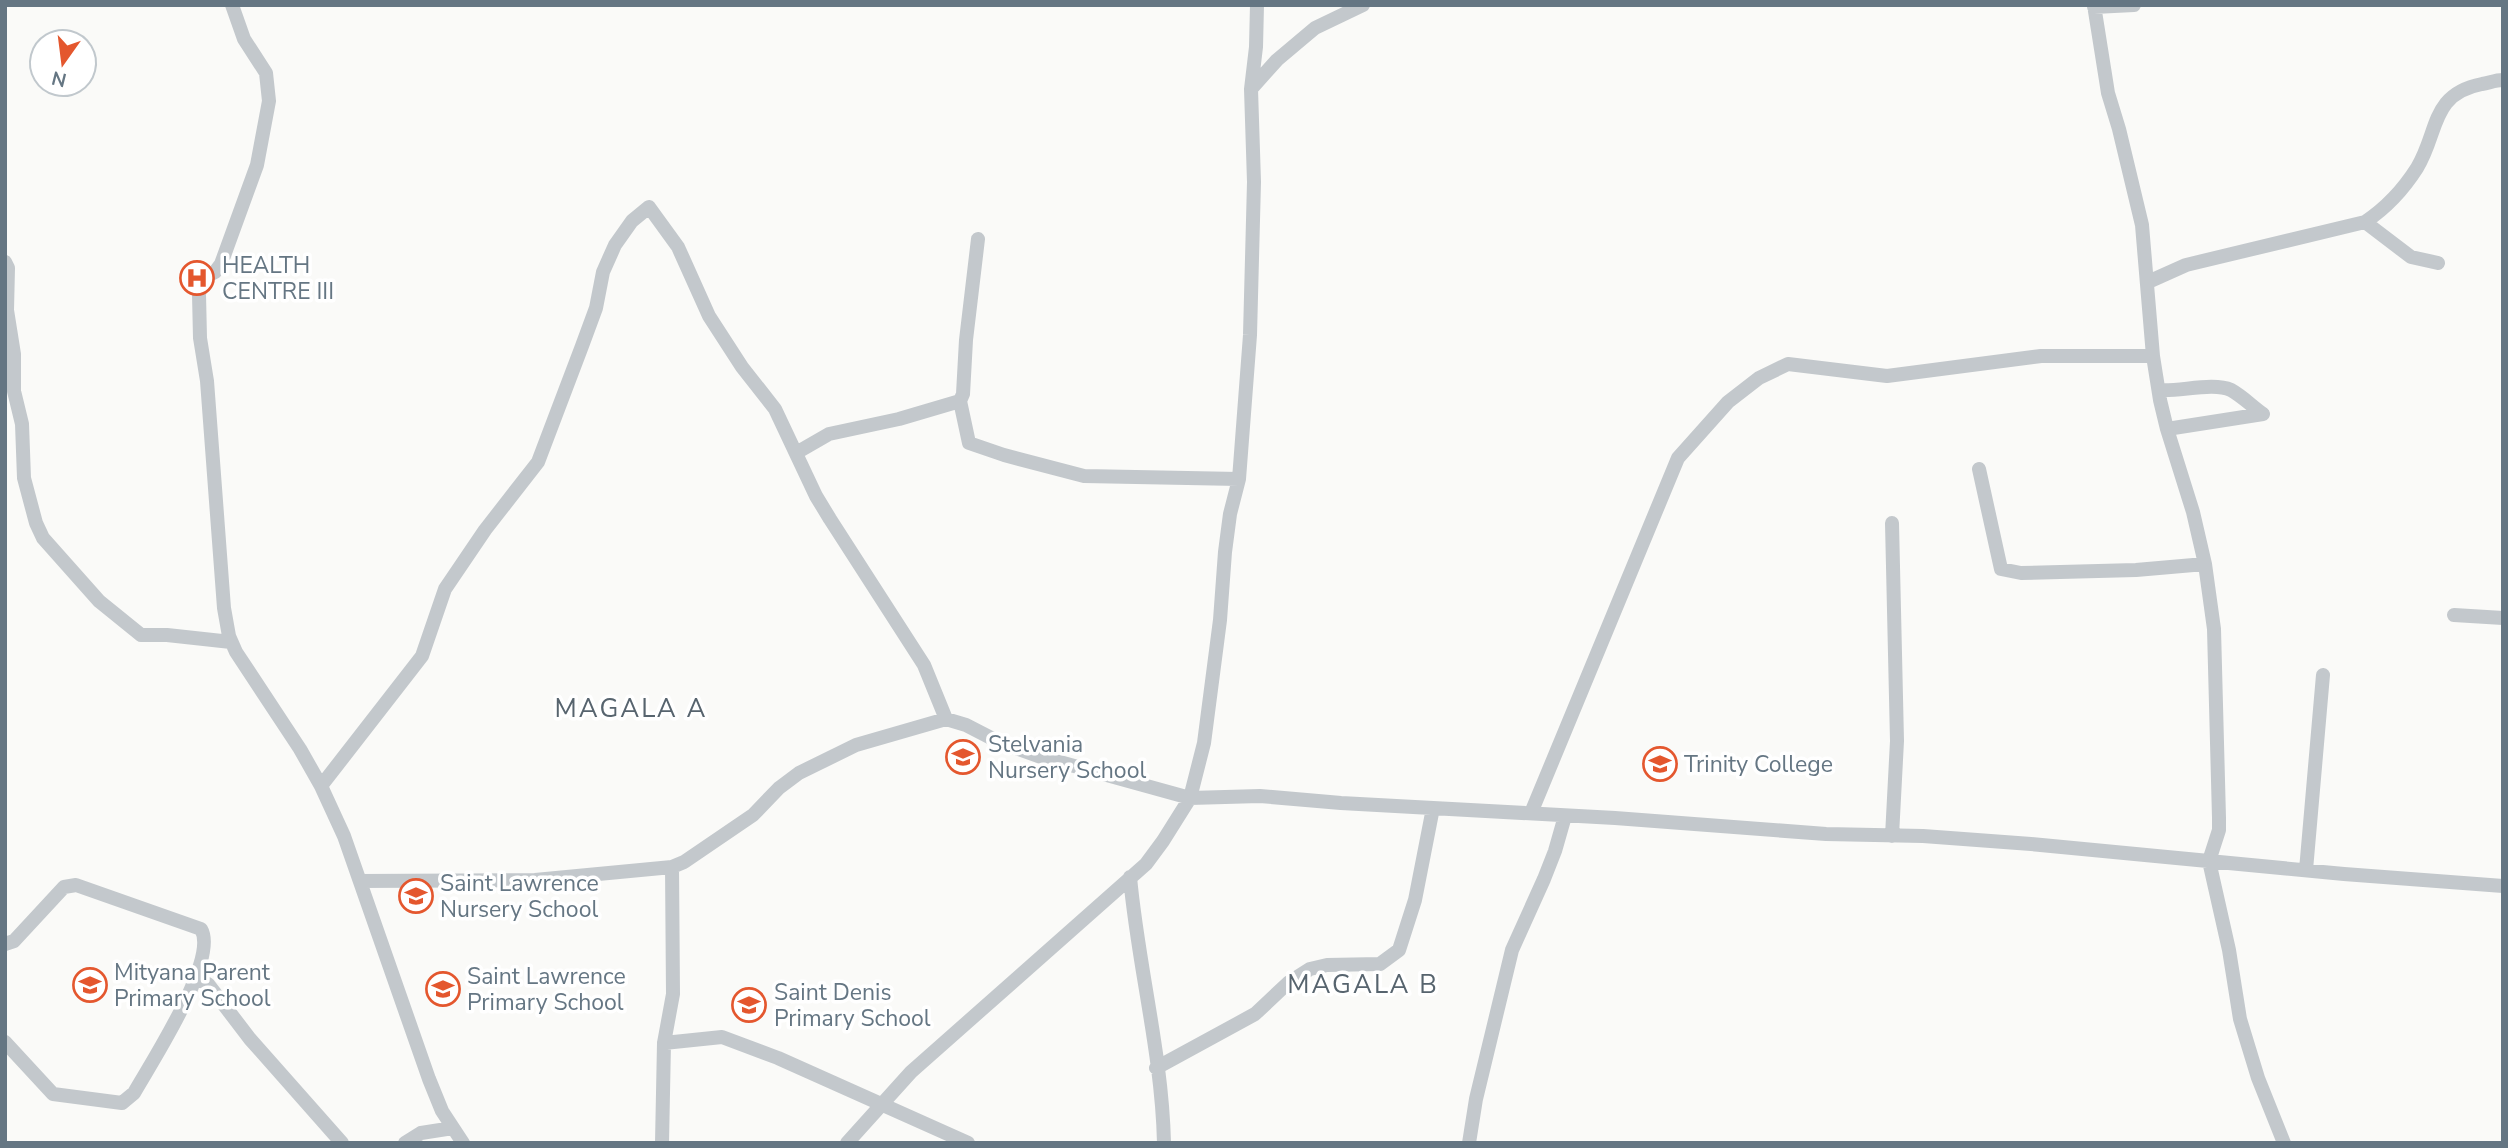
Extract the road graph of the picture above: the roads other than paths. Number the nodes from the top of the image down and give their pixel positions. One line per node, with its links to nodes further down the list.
1 (232, 5): 24 (street)
2 (1257, 5): 7 (street)
3 (1363, 5): 7 (street)
4 (2134, 5): 5 (street)
5 (2094, 6): 12 (street)
6 (2503, 80): 8 (street)
7 (1251, 89): 19 (street)
8 (2365, 222): 11 (street); 12 (street)
9 (978, 239): 15 (street)
10 (5, 262): 24 (street)
11 (2438, 263)
12 (2148, 282): 13 (street)
13 (2153, 356): 14 (street); 30 (street)
14 (2159, 390): 16 (street); 16 (street)
15 (960, 401): 17 (street); 19 (street)
16 (2167, 429): 21 (street)
17 (796, 453): 26 (street); 27 (street)
18 (1979, 469): 21 (street)
19 (1239, 479): 28 (street)
20 (1892, 523): 32 (street)
21 (2204, 564): 33 (street)
22 (2454, 615): 23 (street)
23 (2503, 618)
24 (231, 642): 27 (street)
25 (2323, 675): 35 (street)
26 (946, 719): 28 (street); 34 (street)
27 (321, 786): 37 (street)
28 (1190, 798): 29 (street); 36 (street)
29 (1433, 808): 30 (street); 43 (street)
30 (1531, 813): 31 (street)
31 (1564, 816): 32 (street); 53 (street)
32 (1892, 836): 33 (street)
33 (2209, 861): 35 (street); 54 (street)
34 (672, 867): 37 (street); 42 (street)
35 (2306, 870): 38 (street)
36 (1130, 877): 43 (street); 44 (street)
37 (360, 881): 45 (street)
38 (2503, 886)
39 (5, 944): 40 (street)
40 (197, 979): 41 (street); 46 (street)
41 (5, 1041)
42 (664, 1043): 44 (street); 49 (street)
43 (1156, 1068): 52 (street)
44 (880, 1104): 50 (street); 51 (street)
45 (453, 1128): 47 (street); 48 (street)
46 (342, 1143)
47 (405, 1143)
48 (463, 1143)
49 (662, 1143)
50 (847, 1143)
51 (968, 1143)
52 (1164, 1143)
53 (1469, 1143)
54 (2284, 1143)

